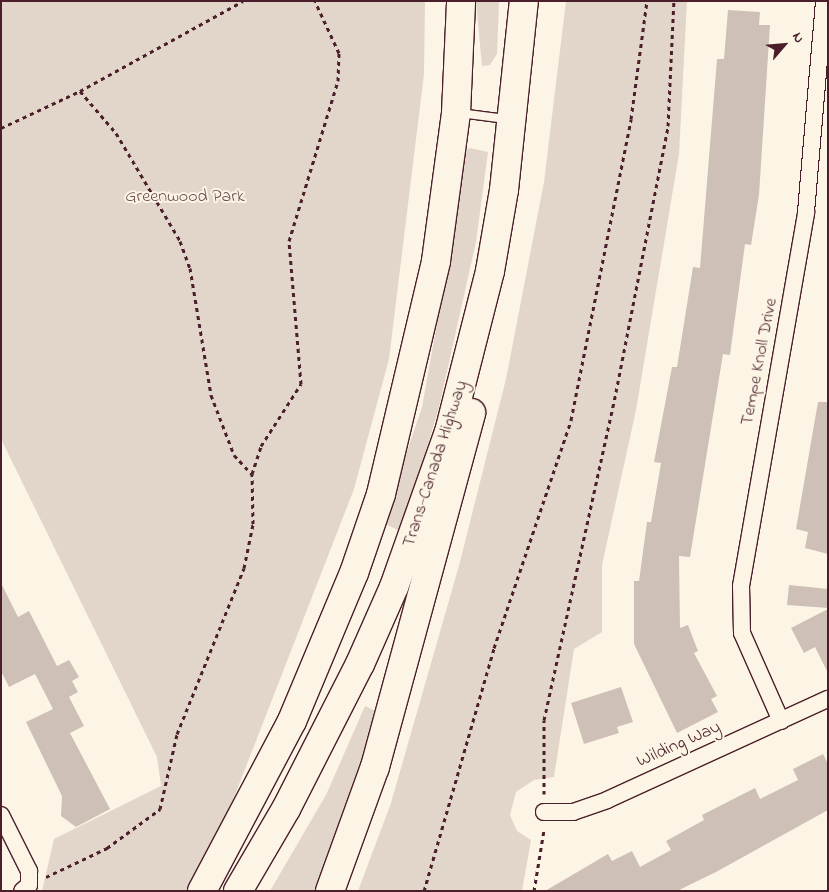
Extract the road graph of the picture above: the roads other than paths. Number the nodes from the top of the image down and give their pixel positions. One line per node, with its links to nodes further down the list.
1 (461, 1): 5 (highway)
2 (524, 1): 6 (highway, Trans-Canada Highway)
3 (824, 1): 4 (street, Tempe Knoll Drive)
4 (826, 21): 9 (street, Tempe Knoll Drive)
5 (456, 113): 6 (lane); 13 (highway)
6 (513, 119): 7 (highway, Trans-Canada Highway)
7 (504, 190): 14 (highway, Trans-Canada Highway); 15 (highway)
8 (828, 699): 9 (street, Wilding Way)
9 (781, 721): 10 (street, Wilding Way)
10 (544, 812)
11 (1, 815): 12 (street)
12 (25, 888)
13 (202, 891)
14 (238, 891)
15 (330, 891)

